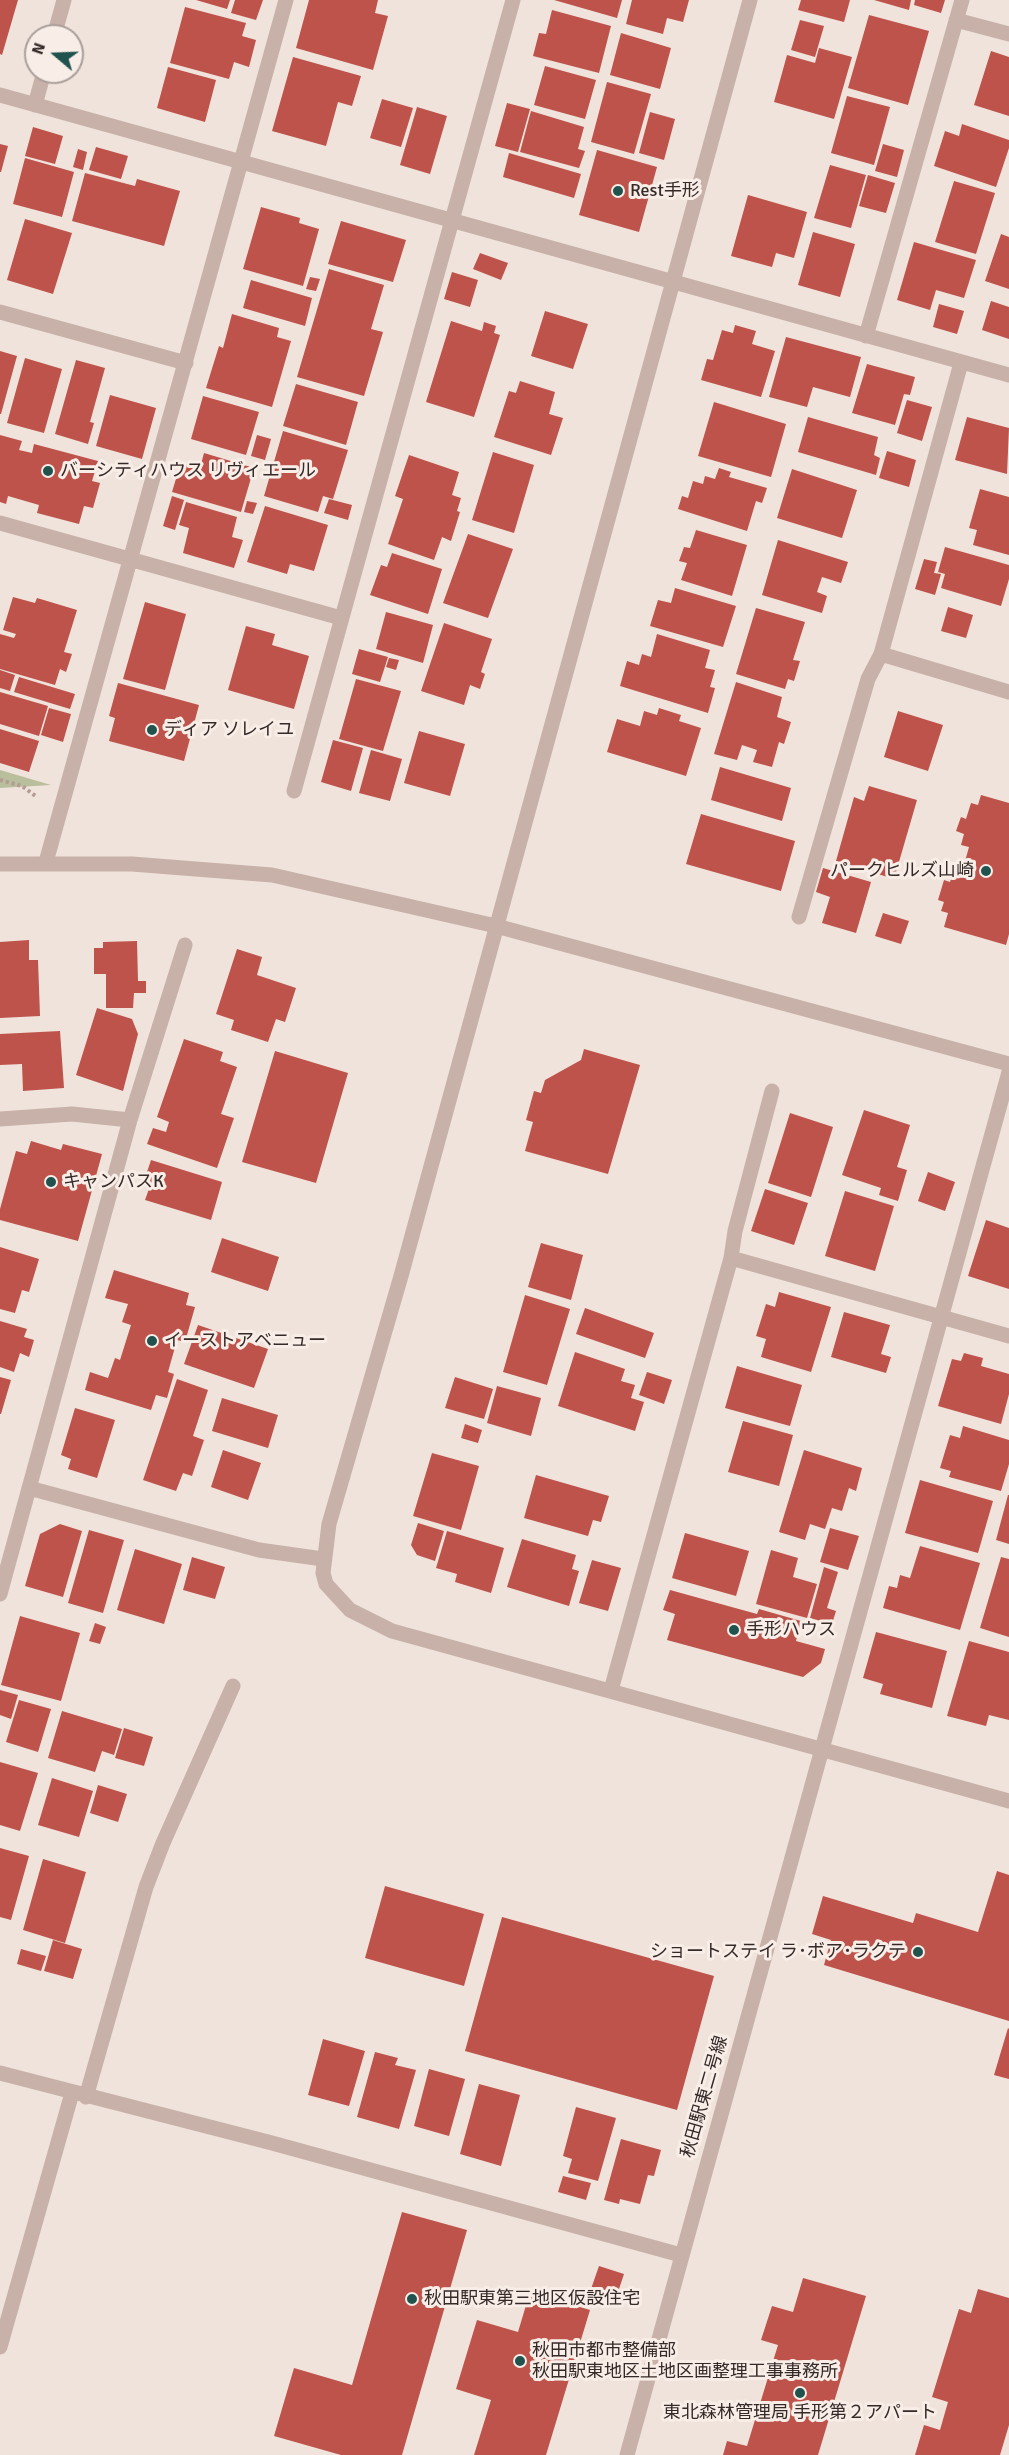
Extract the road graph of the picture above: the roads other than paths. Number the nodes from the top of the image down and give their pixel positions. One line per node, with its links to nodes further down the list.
1 (64, 0): 7 (street)
2 (286, 0): 12 (street)
3 (513, 0): 13 (street)
4 (750, 0): 14 (street)
5 (962, 0): 6 (street)
6 (956, 20): 8 (street); 16 (street)
7 (57, 24)
8 (1009, 34)
9 (41, 84): 11 (street)
10 (0, 95): 11 (street)
11 (35, 105): 12 (street)
12 (242, 162): 13 (street); 17 (street)
13 (452, 222): 14 (street); 22 (street)
14 (672, 282): 16 (street); 29 (street)
15 (0, 312): 17 (street)
16 (866, 336): 18 (street)
17 (186, 363): 21 (street)
18 (961, 363): 19 (street); 23 (street)
19 (1009, 375)
20 (0, 523): 21 (street)
21 (131, 560): 22 (street); 26 (street)
22 (341, 618): 25 (street)
23 (881, 654): 24 (street); 28 (street)
24 (1009, 692)
25 (294, 790)
26 (46, 862): 27 (street); 29 (street)
27 (0, 864)
28 (799, 917)
29 (496, 926): 31 (street); 40 (street)
30 (185, 945): 35 (street)
31 (1009, 1064)
32 (1009, 1072): 37 (street, 秋田駅東二号線)
33 (772, 1091): 36 (street)
34 (0, 1119): 35 (street)
35 (130, 1120): 39 (street)
36 (731, 1258): 37 (street); 43 (street)
37 (940, 1317): 38 (street); 44 (street, 秋田駅東二号線)
38 (1009, 1335)
39 (29, 1488): 40 (street); 41 (street)
40 (323, 1560): 43 (street)
41 (0, 1594)
42 (233, 1686): 47 (street)
43 (611, 1690): 44 (street)
44 (822, 1750): 45 (street); 48 (street, 秋田駅東二号線)
45 (1009, 1801)
46 (0, 2073): 47 (street)
47 (79, 2095): 48 (street); 49 (street)
48 (681, 2255): 50 (street, 秋田駅東二号線)
49 (0, 2348)
50 (627, 2455)

